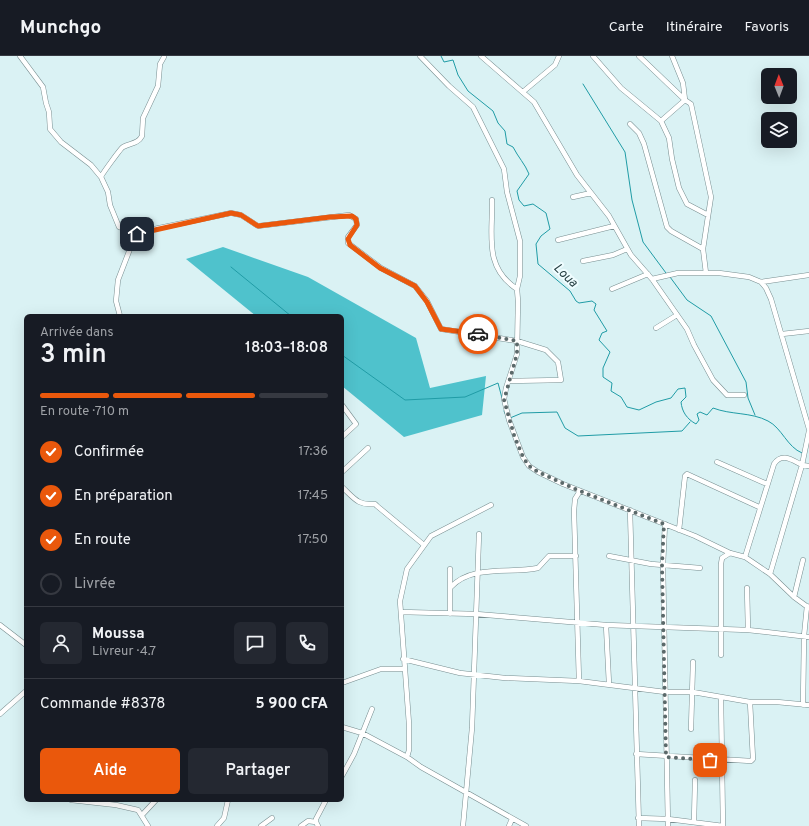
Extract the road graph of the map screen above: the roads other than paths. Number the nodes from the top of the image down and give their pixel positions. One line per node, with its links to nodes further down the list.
1 (20, 56): 13 (street)
2 (420, 56): 29 (street)
3 (480, 56): 9 (street)
4 (559, 56): 9 (street)
5 (593, 56): 11 (street)
6 (639, 56): 10 (street)
7 (672, 56): 10 (street)
8 (164, 57): 13 (street)
9 (524, 92): 14 (street)
10 (685, 100): 11 (street); 17 (street)
11 (660, 121): 17 (street)
12 (630, 124): 21 (street)
13 (101, 177): 19 (street)
14 (591, 193): 15 (street); 18 (street)
15 (573, 197)
16 (492, 200): 29 (street)
17 (708, 215): 21 (street)
18 (614, 226): 20 (street); 22 (street)
19 (137, 234): 31 (street); 36 (street)
20 (558, 240)
21 (704, 248): 24 (street)
22 (627, 249): 23 (street); 25 (street)
23 (583, 261)
24 (706, 273): 27 (street); 28 (street)
25 (648, 274): 27 (street); 30 (street)
26 (809, 276): 28 (street)
27 (652, 279): 32 (street)
28 (761, 282): 35 (street)
29 (517, 289): 36 (street)
30 (612, 289)
31 (119, 314)
32 (677, 315): 33 (street); 38 (street)
33 (656, 328)
34 (809, 331): 35 (street)
35 (782, 334): 40 (street)
36 (517, 341): 37 (street); 37 (street)
37 (509, 381): 49 (street)
38 (744, 395)
39 (344, 408): 41 (street)
40 (809, 430): 44 (street)
41 (344, 435)
42 (368, 448): 46 (street)
43 (717, 462): 47 (street)
44 (802, 465): 45 (street); 47 (street); 67 (street)
45 (809, 466)
46 (344, 470)
47 (766, 484): 51 (street)
48 (344, 489): 56 (street)
49 (580, 491): 52 (street); 58 (street)
50 (491, 505): 56 (street)
51 (759, 506): 54 (street); 60 (street)
52 (630, 510): 53 (street); 61 (street)
53 (664, 524): 54 (street); 63 (street)
54 (679, 530): 57 (street)
55 (479, 534): 66 (street)
56 (424, 545): 72 (street)
57 (730, 552): 60 (street); 80 (street)
58 (576, 556): 66 (street); 75 (street)
59 (609, 556): 61 (street)
60 (745, 557): 67 (street)
61 (632, 560): 63 (street); 78 (street)
62 (803, 560): 70 (street)
63 (662, 565): 64 (street); 79 (street)
64 (700, 568)
65 (450, 569): 68 (street)
66 (478, 574): 68 (street); 74 (street)
67 (770, 574): 70 (street)
68 (451, 587): 73 (street)
69 (747, 588): 81 (street)
70 (794, 597): 71 (street)
71 (808, 607): 82 (street)
72 (401, 612): 73 (street); 85 (street)
73 (450, 614): 74 (street)
74 (476, 614): 75 (street); 88 (street)
75 (576, 622): 77 (street); 89 (street)
76 (0, 625): 83 (street)
77 (606, 625): 78 (street); 91 (street)
78 (634, 626): 79 (street); 92 (street)
79 (663, 627): 80 (street); 93 (street)
80 (720, 630): 81 (street); 84 (street)
81 (748, 630): 82 (street)
82 (806, 637): 98 (street)
83 (24, 643)
84 (721, 655)
85 (403, 659): 87 (street); 88 (street)
86 (693, 662): 94 (street)
87 (405, 669): 90 (street); 106 (street)
88 (473, 674): 89 (street); 111 (street)
89 (579, 681): 91 (street)
90 (344, 682)
91 (609, 684): 92 (street)
92 (636, 687): 93 (street); 105 (street)
93 (665, 692): 94 (street); 107 (street)
94 (693, 692): 96 (street); 103 (street)
95 (24, 693): 101 (street)
96 (721, 698): 97 (street); 108 (street)
97 (750, 702): 98 (street); 108 (street)
98 (803, 704): 99 (street)
99 (809, 705)
100 (372, 709): 104 (street)
101 (0, 714)
102 (344, 728): 104 (street)
103 (691, 729)
104 (362, 733): 106 (street); 109 (street)
105 (636, 754): 107 (street); 118 (street)
106 (408, 757): 111 (street)
107 (666, 757): 108 (street); 120 (street)
108 (723, 760): 132 (street)
109 (344, 772)
110 (695, 780): 121 (street)
111 (467, 794): 119 (street); 127 (street)
112 (87, 802): 116 (street)
113 (154, 802): 116 (street)
114 (228, 802): 124 (street)
115 (325, 802): 122 (street)
116 (142, 815): 123 (street)
117 (272, 818): 125 (street)
118 (638, 818): 120 (street); 130 (street)
119 (512, 819): 128 (street); 129 (street)
120 (668, 819): 121 (street); 131 (street)
121 (697, 823): 132 (street)
122 (317, 824): 126 (street)
123 (148, 826)
124 (217, 826)
125 (261, 826)
126 (301, 826)
127 (463, 826)
128 (509, 826)
129 (526, 826)
130 (639, 826)
131 (668, 826)
132 (723, 826)

